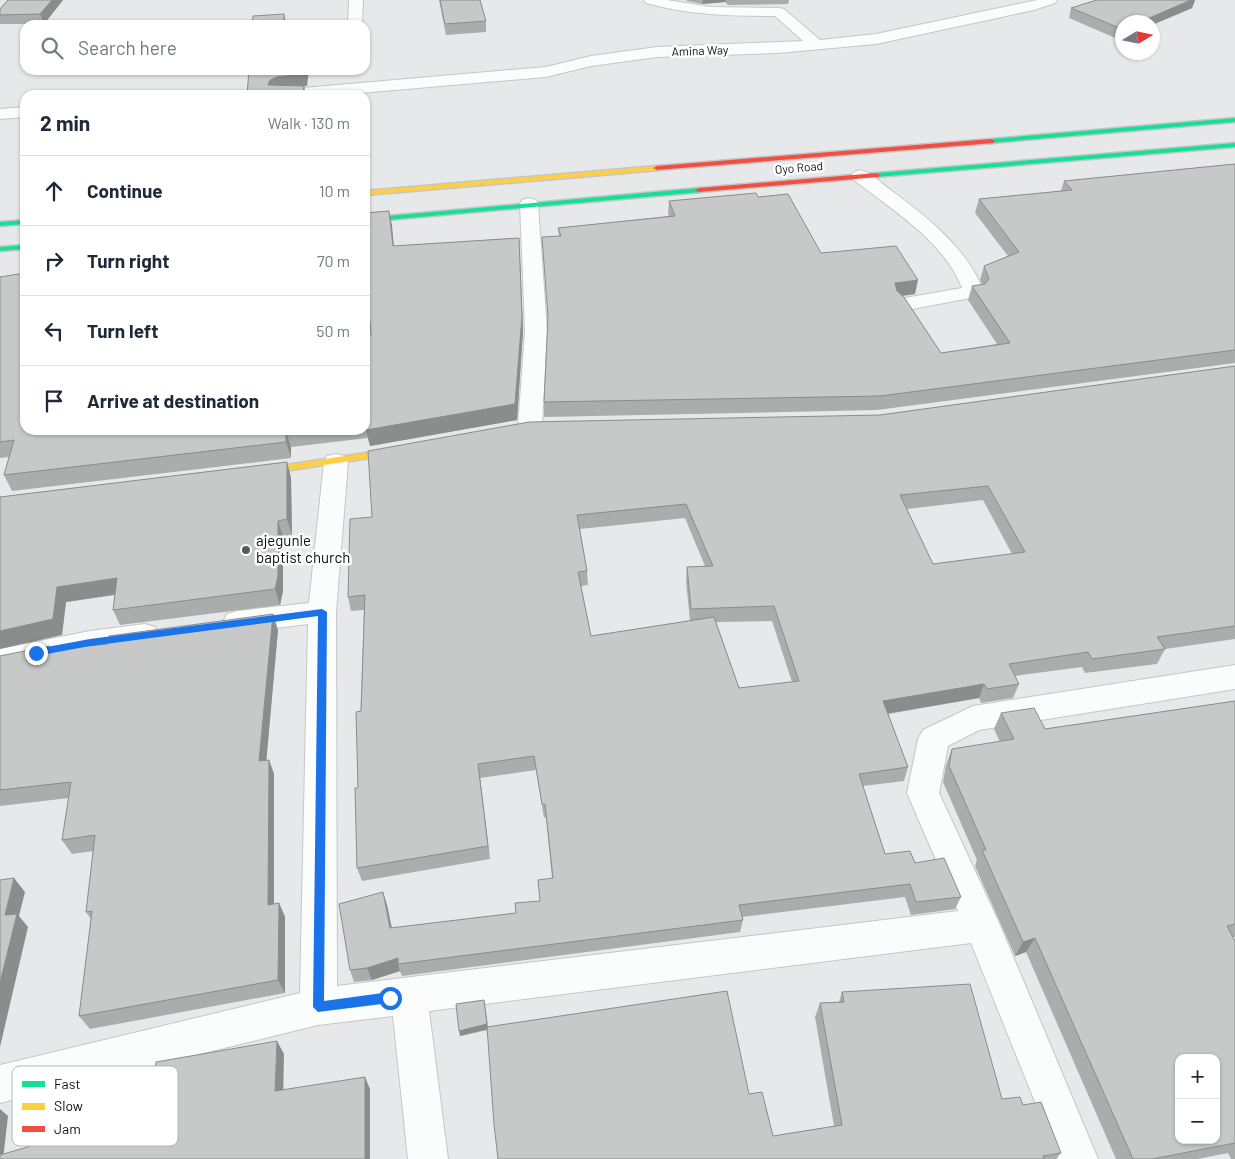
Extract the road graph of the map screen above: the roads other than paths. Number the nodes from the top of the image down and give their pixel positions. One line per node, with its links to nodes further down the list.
1 (356, 0): 4 (street)
2 (650, 0): 5 (street)
3 (1050, 0): 5 (street, Amina Way)
4 (354, 20)
5 (817, 45): 7 (street, Amina Way)
6 (352, 75): 7 (street)
7 (348, 90)
8 (20, 112): 9 (street)
9 (0, 114)
10 (1235, 120): 13 (main road, Oyo Road)
11 (1235, 145): 12 (main road, Oyo Road)
12 (860, 176): 14 (main road, Oyo Road); 20 (street)
13 (370, 193)
14 (529, 204): 15 (main road, Oyo Road); 21 (street)
15 (370, 220)
16 (20, 222): 17 (main road)
17 (0, 224)
18 (20, 247): 19 (main road)
19 (0, 249)
20 (907, 304)
21 (530, 427)
22 (414, 448): 23 (main road)
23 (336, 462): 24 (main road); 25 (street)
24 (237, 474)
25 (322, 612): 26 (street); 32 (street)
26 (215, 626)
27 (167, 632): 28 (street)
28 (0, 660)
29 (1235, 677): 30 (street)
30 (982, 925): 31 (street); 35 (street)
31 (408, 996): 32 (street); 34 (street)
32 (318, 1007): 33 (street)
33 (74, 1066)
34 (428, 1159)
35 (1078, 1159)

